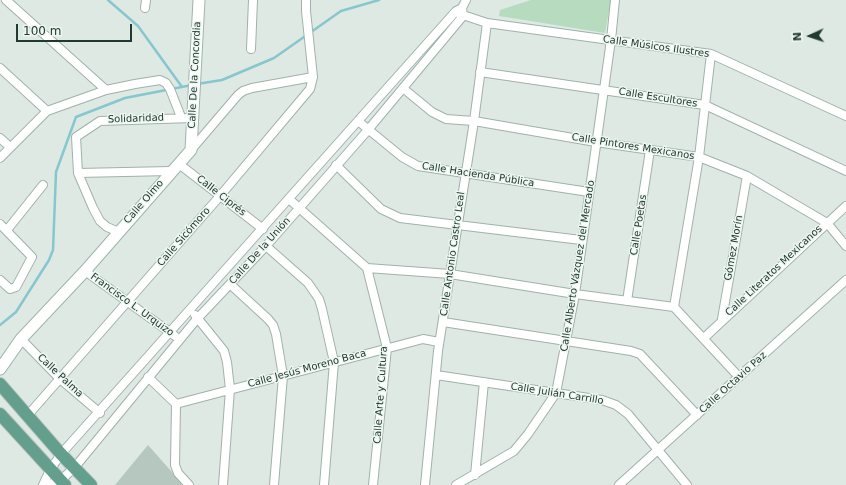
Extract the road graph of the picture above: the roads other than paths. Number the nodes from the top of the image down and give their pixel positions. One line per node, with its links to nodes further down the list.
1 (6, 0): 17 (street)
2 (199, 0): 21 (street, Calle De la Concordia)
3 (253, 0): 10 (street)
4 (306, 0): 14 (street, Calle Sicómoro)
5 (466, 0): 7 (street, Calle De la Unión)
6 (615, 0): 9 (street, Calle Alberto Vázquez del Mercado)
7 (460, 12): 8 (street, Calle Músicos Ilustres); 15 (street, Calle De la Unión); 22 (street, Calle De la Unión)
8 (487, 23): 9 (street, Calle Músicos Ilustres); 13 (street, Calle Antonio Castro Leal)
9 (611, 40): 11 (street, Calle Músicos Ilustres); 16 (street, Calle Alberto Vázquez del Mercado)
10 (251, 49)
11 (711, 54): 18 (street); 20 (street, Calle Músicos Ilustres)
12 (0, 68): 19 (street)
13 (480, 72): 16 (street, Calle Escultores); 23 (street, Calle Antonio Castro Leal)
14 (314, 77): 28 (street, Calle Olmo); 40 (street, Calle Sicómoro)
15 (404, 89): 23 (street, Calle Pintores Mexicanos); 24 (street, Calle De la Unión)
16 (604, 89): 18 (street, Calle Escultores); 26 (street, Calle Alberto Vázquez del Mercado)
17 (106, 90): 19 (street); 21 (street)
18 (705, 105): 30 (street); 34 (street, Calle Escultores)
19 (47, 110): 27 (street)
20 (846, 116)
21 (186, 118): 28 (street, Calle De la Concordia); 36 (street, Solidaridad)
22 (358, 120): 24 (street, Calle Hacienda Pública); 41 (street, Calle De la Unión)
23 (474, 121): 26 (street, Calle Pintores Mexicanos); 35 (street, Calle Antonio Castro Leal)
24 (368, 130): 32 (street, Calle De la Unión); 35 (street, Calle Hacienda Pública)
25 (0, 138): 27 (street)
26 (596, 142): 29 (street, Calle Pintores Mexicanos); 39 (street, Calle Alberto Vázquez del Mercado)
27 (10, 147): 31 (street)
28 (191, 150): 33 (street, Calle Olmo)
29 (650, 150): 30 (street, Calle Pintores Mexicanos); 60 (street, Calle Poetas)
30 (699, 156): 37 (street, Calle Pintores Mexicanos); 62 (street)
31 (0, 158)
32 (336, 165): 43 (street, Calle De la Unión); 46 (street)
33 (175, 168): 36 (street); 40 (street, Calle Ciprés); 49 (street, Calle Olmo)
34 (846, 171)
35 (465, 172): 39 (street, Calle Hacienda Pública); 46 (street, Calle Antonio Castro Leal)
36 (78, 173): 49 (street, Solidaridad)
37 (746, 176): 44 (street, Calle Pintores Mexicanos); 64 (street, Gómez Morín)
38 (43, 185): 48 (street)
39 (589, 192): 50 (street, Calle Alberto Vázquez del Mercado)
40 (220, 196): 47 (street, Calle Ciprés); 61 (street, Calle Sicómoro)
41 (289, 199): 43 (street); 47 (street, Calle De la Unión)
42 (846, 206): 44 (street, Calle Literatos Mexicanos)
43 (298, 208): 51 (street, Calle De la Unión); 53 (street)
44 (827, 222): 52 (street, Calle Pintores Mexicanos); 64 (street, Calle Literatos Mexicanos)
45 (0, 224): 48 (street)
46 (457, 225): 50 (street); 55 (street, Calle Antonio Castro Leal)
47 (263, 229): 63 (street, Calle De la Unión)
48 (7, 230): 56 (street)
49 (119, 232): 54 (street, Calle Olmo)
50 (581, 240): 59 (street, Calle Alberto Vázquez del Mercado)
51 (266, 246): 58 (street, Calle De la Unión); 74 (street)
52 (846, 246)
53 (367, 268): 55 (street); 73 (street, Calle Arte y Cultura)
54 (85, 271): 61 (street, Francisco L. Urquizo); 69 (street, Calle Olmo)
55 (450, 274): 59 (street); 66 (street, Calle Antonio Castro Leal)
56 (0, 280)
57 (846, 280): 79 (street, Calle Octavio Paz)
58 (231, 285): 65 (street, Calle De la Unión); 77 (street)
59 (575, 294): 60 (street); 71 (street, Calle Alberto Vázquez del Mercado)
60 (627, 301): 62 (street)
61 (127, 302): 67 (street, Francisco L. Urquizo); 80 (street, Calle Sicómoro)
62 (674, 306): 68 (street)
63 (192, 309): 65 (street); 67 (street, Calle De la Unión)
64 (722, 319): 68 (street, Calle Literatos Mexicanos)
65 (196, 320): 70 (street, Calle De la Unión); 83 (street)
66 (443, 322): 71 (street); 72 (street, Calle Antonio Castro Leal)
67 (170, 334): 70 (street, Francisco L. Urquizo); 86 (street, Calle De la Unión)
68 (704, 338): 79 (street)
69 (22, 339): 75 (street, Calle Olmo); 80 (street, Calle Palma)
70 (180, 339): 78 (street, Calle De la Unión)
71 (567, 341): 84 (street, Calle Alberto Vázquez del Mercado); 89 (street)
72 (439, 342): 73 (street, Calle Jesús Moreno Baca); 76 (street, Calle Antonio Castro Leal)
73 (387, 348): 74 (street, Calle Jesús Moreno Baca); 103 (street, Calle Arte y Cultura)
74 (334, 362): 77 (street, Calle Jesús Moreno Baca); 102 (street)
75 (0, 369)
76 (436, 375): 81 (street, Calle Julián Carrillo); 104 (street, Calle Antonio Castro Leal)
77 (283, 376): 83 (street, Calle Jesús Moreno Baca); 101 (street)
78 (148, 377): 85 (street); 92 (street, Calle De la Unión)
79 (739, 377): 89 (street, Calle Octavio Paz)
80 (60, 379): 86 (street, Calle Palma); 88 (street, Calle Sicómoro)
81 (484, 382): 84 (street, Calle Julián Carrillo); 94 (street)
82 (0, 384): 88 (main road)
83 (230, 389): 85 (street, Calle Jesús Moreno Baca); 100 (street)
84 (556, 393): 90 (street, Calle Julián Carrillo); 94 (street, Calle Alberto Vázquez del Mercado)
85 (176, 404): 99 (street)
86 (100, 413): 91 (street, Calle De la Unión)
87 (0, 414): 93 (main road)
88 (28, 416): 91 (main road)
89 (697, 416): 90 (street, Calle Octavio Paz)
90 (659, 450): 106 (street, Calle Octavio Paz); 107 (street, Calle Julián Carrillo)
91 (61, 454): 92 (main road); 93 (street, Calle De la Unión)
92 (75, 467): 95 (street, Calle De la Unión); 98 (main road)
93 (50, 470): 95 (main road); 96 (street, Calle De la Unión)
94 (475, 475): 105 (street, Calle Alberto Vázquez del Mercado)
95 (63, 483): 97 (street, Calle De la Unión)
96 (43, 485)
97 (47, 485)
98 (91, 485)
99 (189, 485)
100 (223, 485)
101 (274, 485)
102 (324, 485)
103 (373, 485)
104 (424, 485)
105 (456, 485)
106 (619, 485)
107 (687, 485)

